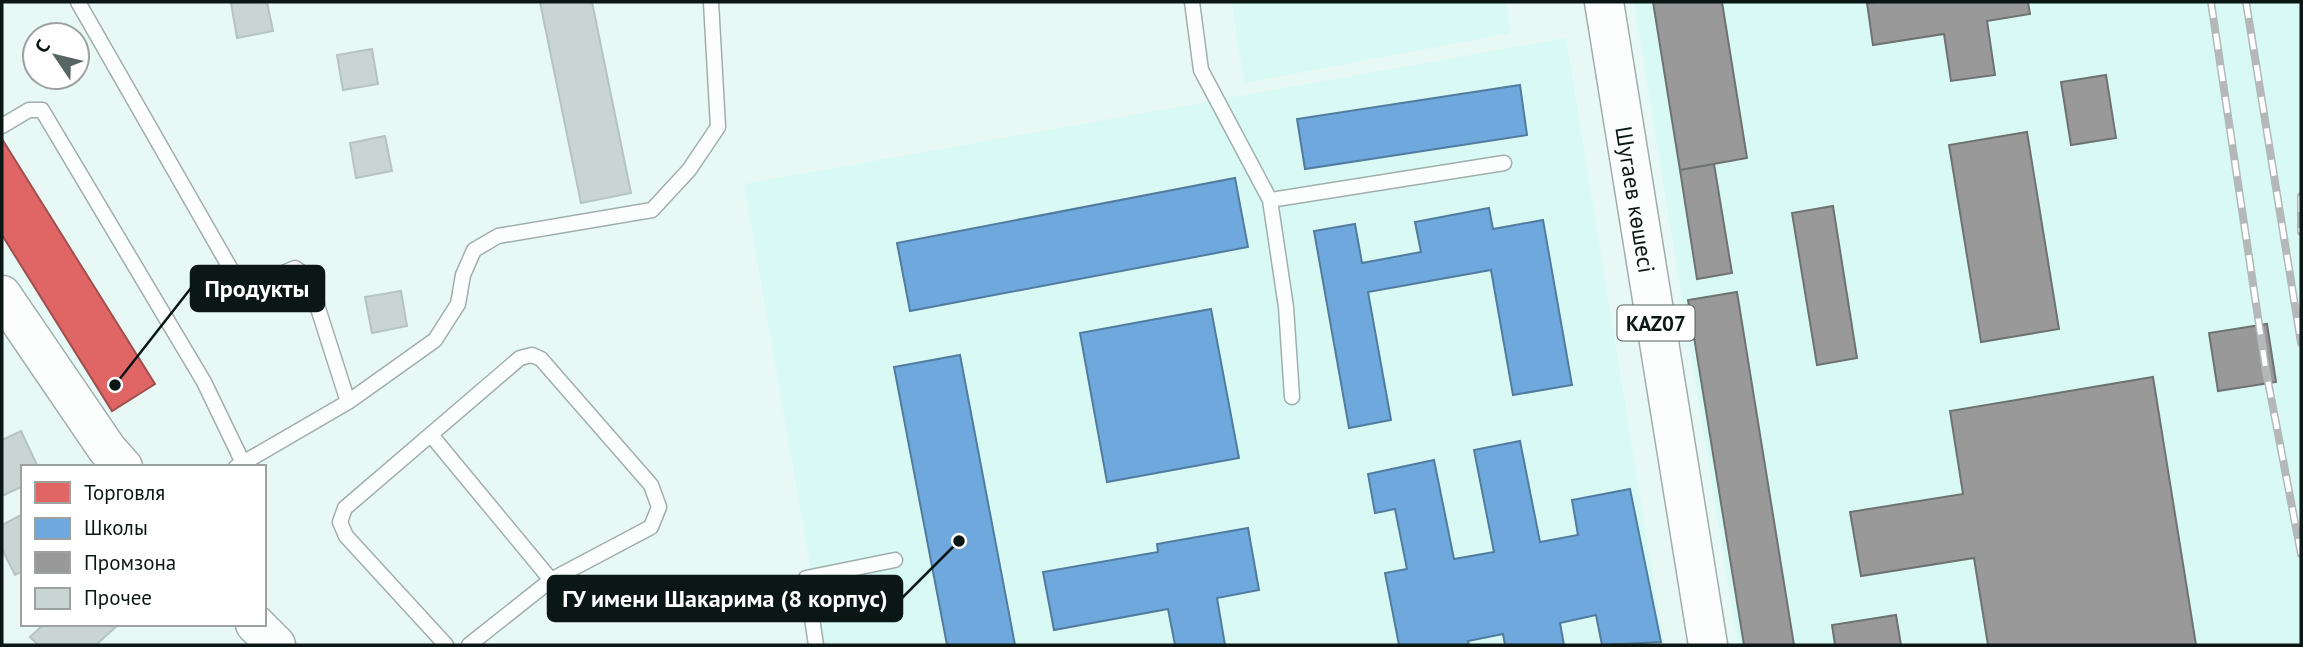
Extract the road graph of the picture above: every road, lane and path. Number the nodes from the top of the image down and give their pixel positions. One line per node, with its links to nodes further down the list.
1 (78, 2): 10 (lane)
2 (711, 2): 10 (lane)
3 (1192, 2): 7 (lane)
4 (1604, 2): 21 (main road, Шугаев көшесі / KAZ07)
5 (2, 126): 13 (lane)
6 (1504, 163): 7 (lane)
7 (1270, 200): 9 (lane)
8 (2, 295): 12 (main road)
9 (1292, 397)
10 (348, 402): 13 (lane)
11 (430, 435): 15 (lane); 15 (lane); 18 (lane)
12 (121, 465)
13 (239, 465)
14 (895, 560): 20 (lane)
15 (551, 580): 19 (lane)
16 (257, 626): 17 (main road)
17 (276, 645)
18 (446, 645)
19 (469, 645)
20 (817, 645)
21 (1708, 645)

